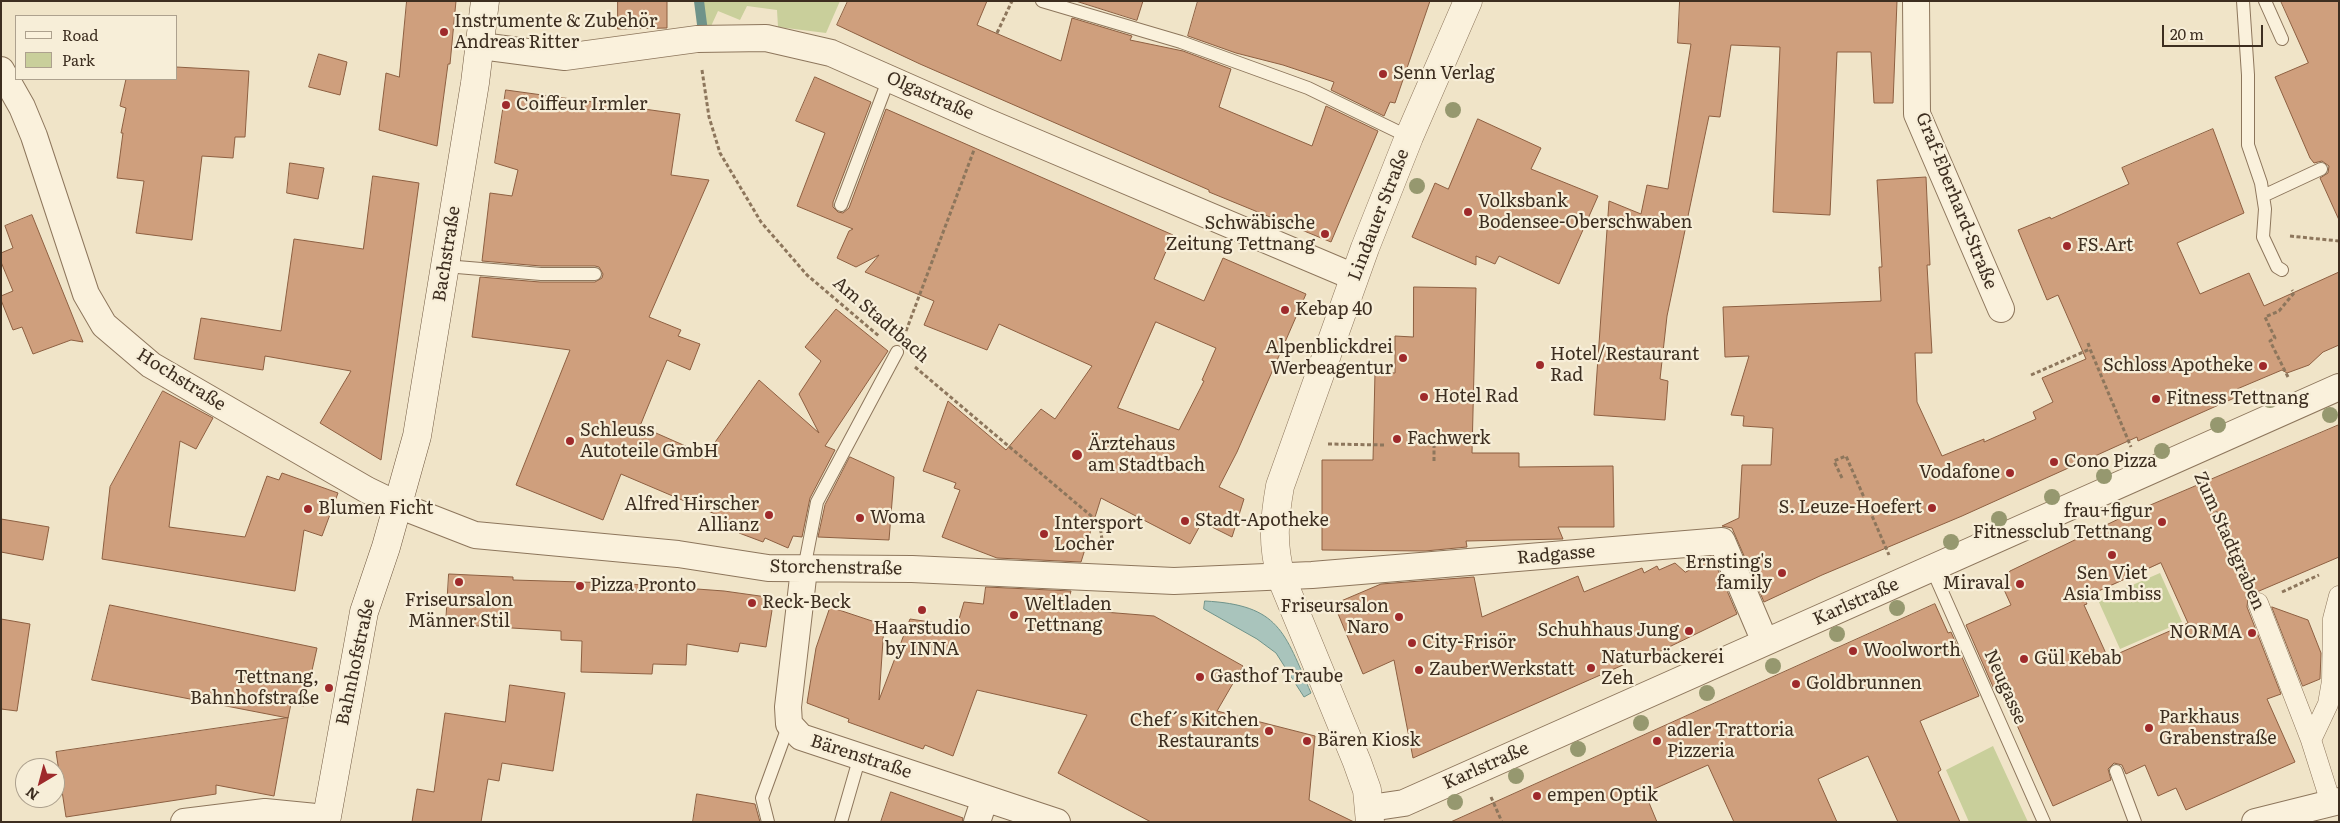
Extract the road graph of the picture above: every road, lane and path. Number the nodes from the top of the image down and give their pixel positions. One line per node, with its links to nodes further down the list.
1 (486, 1): 11 (street, Bachstraße)
2 (1012, 1): 8 (path)
3 (1042, 1): 15 (lane)
4 (1468, 1): 15 (street, Lindauer Straße)
5 (1916, 1): 24 (street, Graf-Eberhard-Straße)
6 (2242, 1): 17 (lane)
7 (2265, 1): 10 (lane)
8 (997, 33)
9 (697, 39): 11 (street, Olgastraße); 13 (street, Olgastraße); 28 (path, Am Stadtbach)
10 (2282, 39)
11 (480, 46): 20 (street, Bachstraße)
12 (1, 70): 39 (street, Hochstraße)
13 (889, 78): 14 (street, Olgastraße); 18 (lane)
14 (984, 121): 23 (street, Olgastraße); 25 (path)
15 (1409, 137): 23 (street, Lindauer Straße)
16 (2321, 169): 17 (lane)
17 (2264, 202): 19 (path); 21 (lane)
18 (841, 205)
19 (2339, 241)
20 (446, 266): 22 (lane); 39 (street, Bachstraße)
21 (2282, 270): 31 (path)
22 (595, 274)
23 (1354, 277): 43 (street, Lindauer Straße)
24 (2001, 308)
25 (904, 336)
26 (2088, 343): 27 (path)
27 (2090, 349): 29 (path); 37 (path)
28 (897, 352): 41 (lane); 42 (path, Am Stadtbach)
29 (2031, 375)
30 (2339, 386): 31 (street, Karlstraße)
31 (2301, 404): 35 (street, Karlstraße)
32 (1478, 438): 36 (path)
33 (1320, 444): 34 (path)
34 (1385, 445)
35 (2190, 454): 37 (street, Karlstraße); 46 (path, Zum Stadtgraben)
36 (1434, 461)
37 (2144, 475): 40 (street, Karlstraße)
38 (1842, 478): 44 (path)
39 (398, 505): 41 (street, Storchenstraße); 56 (street, Bahnhofstraße)
40 (1932, 568): 44 (street, Karlstraße); 63 (lane, Neugasse)
41 (804, 569): 42 (street, Storchenstraße); 48 (street, Bärenstraße)
42 (1104, 576): 43 (street, Storchenstraße)
43 (1281, 577): 47 (street, Radgasse); 54 (street, Lindauer Straße)
44 (1902, 583): 47 (street, Karlstraße)
45 (2339, 596): 49 (street)
46 (2258, 604): 49 (street, Zum Stadtgraben)
47 (1765, 642): 54 (street, Karlstraße)
48 (789, 724): 50 (street, Bärenstraße); 59 (lane)
49 (2311, 740): 52 (street, Zum Stadtgraben)
50 (860, 756): 53 (street, Bärenstraße); 60 (lane)
51 (2116, 771): 64 (lane)
52 (2335, 802): 57 (street)
53 (981, 810): 61 (street, Bärenstraße)
54 (1370, 815)
55 (1500, 817): 62 (path)
56 (326, 820): 58 (street)
57 (2259, 821)
58 (184, 822)
59 (768, 822)
60 (841, 822)
61 (1058, 822)
62 (1502, 822)
63 (2044, 822)
64 (2135, 822)

